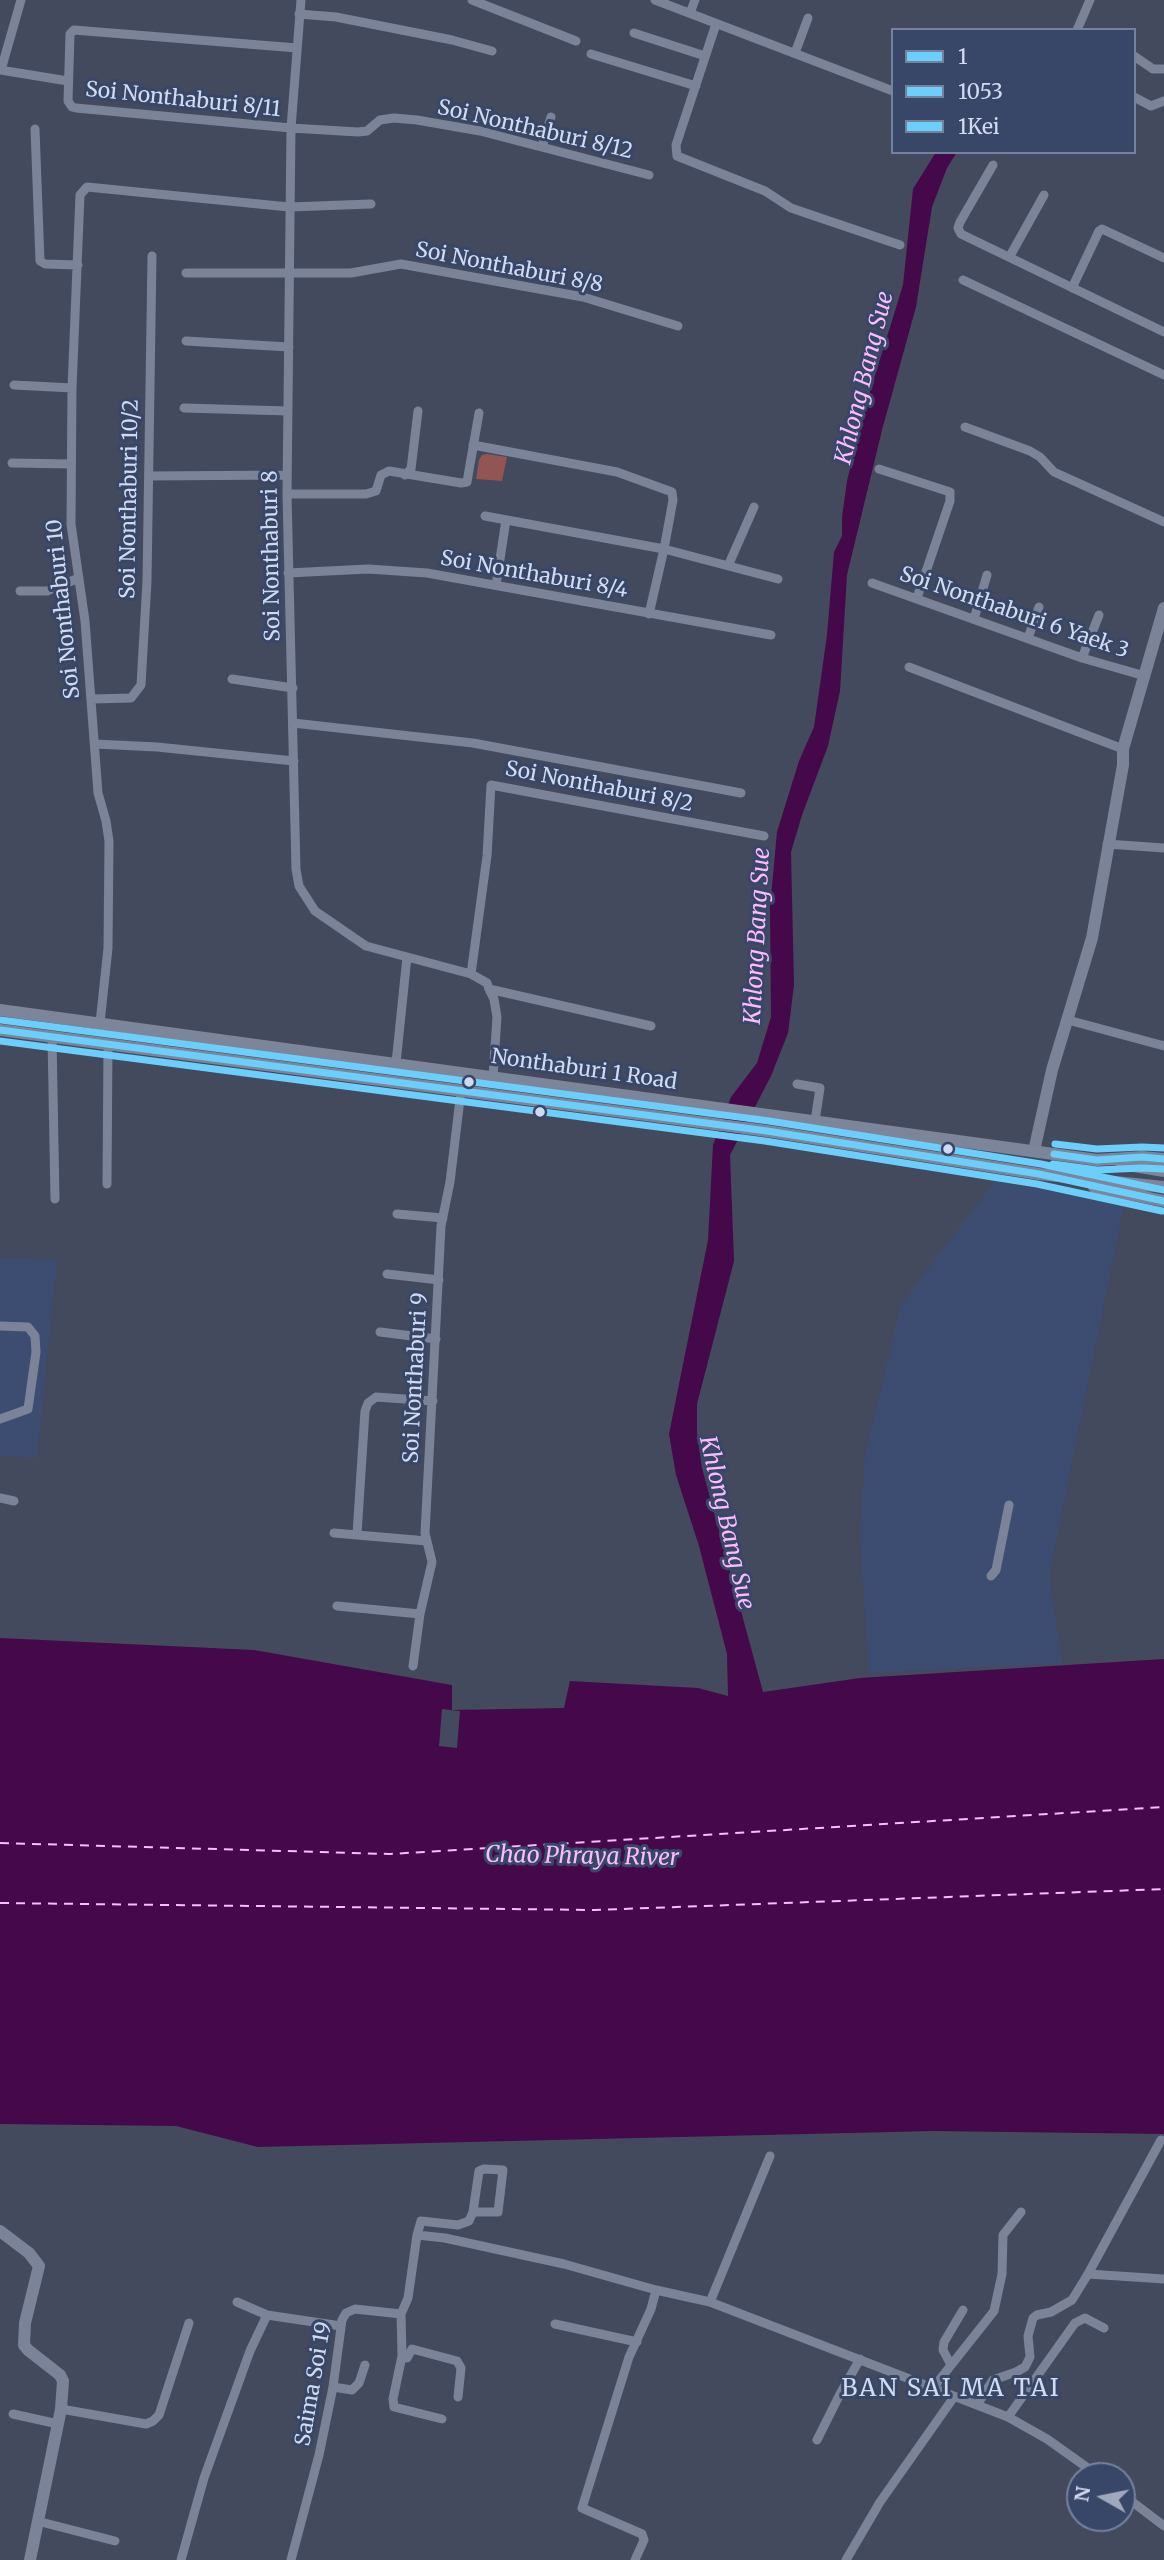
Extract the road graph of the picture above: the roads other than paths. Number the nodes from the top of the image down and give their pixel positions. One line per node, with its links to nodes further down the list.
1 (21, 0): 21 (street)
2 (301, 0): 8 (street, Soi Nonthaburi 8)
3 (471, 0): 13 (street)
4 (655, 0): 7 (street)
5 (695, 0): 7 (street)
6 (1090, 0): 11 (street)
7 (690, 13): 10 (street)
8 (299, 14): 14 (street, Soi Nonthaburi 8); 15 (street)
9 (808, 19): 16 (street)
10 (716, 24): 16 (street); 18 (street)
11 (1078, 28)
12 (634, 33): 18 (street)
13 (576, 41)
14 (297, 48): 22 (street); 28 (street, Soi Nonthaburi 8)
15 (492, 51)
16 (795, 53): 24 (street)
17 (591, 54): 23 (street)
18 (705, 57): 23 (street)
19 (1136, 57): 20 (street)
20 (1164, 69)
21 (1, 70): 22 (street)
22 (68, 81): 28 (street, Soi Nonthaburi 8/11)
23 (696, 86): 36 (street)
24 (891, 90)
25 (1136, 98): 26 (street)
26 (1164, 101)
27 (551, 117): 30 (street)
28 (291, 128): 30 (street, Soi Nonthaburi 8/12); 35 (street, Soi Nonthaburi 8)
29 (35, 129): 40 (street)
30 (542, 147): 32 (street, Soi Nonthaburi 8/12)
31 (993, 165): 38 (street)
32 (649, 175)
33 (1044, 195): 38 (street)
34 (371, 204): 35 (street)
35 (289, 207): 40 (street, Soi Nonthaburi 10); 42 (street, Soi Nonthaburi 8)
36 (900, 245)
37 (152, 256): 63 (street, Soi Nonthaburi 10/2)
38 (1010, 256): 44 (street)
39 (1164, 258): 44 (street)
40 (78, 265): 51 (street, Soi Nonthaburi 10)
41 (186, 273): 42 (street, Soi Nonthaburi 8/8)
42 (289, 275): 45 (street, Soi Nonthaburi 8/8); 48 (street, Soi Nonthaburi 8)
43 (963, 280): 49 (street)
44 (1072, 288): 46 (street)
45 (678, 326)
46 (1164, 332)
47 (186, 341): 48 (street)
48 (289, 347): 53 (street, Soi Nonthaburi 8)
49 (1164, 376)
50 (14, 385): 51 (street)
51 (72, 388): 59 (street, Soi Nonthaburi 10)
52 (184, 408): 53 (street)
53 (288, 411): 61 (street, Soi Nonthaburi 8)
54 (418, 411): 62 (street)
55 (478, 413): 57 (street)
56 (965, 427): 68 (street)
57 (473, 445): 62 (street); 69 (street)
58 (12, 463): 59 (street)
59 (71, 464): 73 (street, Soi Nonthaburi 10)
60 (879, 469): 78 (street)
61 (287, 475): 63 (street); 64 (street, Soi Nonthaburi 8)
62 (405, 475): 64 (street)
63 (149, 476): 91 (street, Soi Nonthaburi 10/2)
64 (287, 494): 71 (street, Soi Nonthaburi 8)
65 (754, 508): 70 (street)
66 (485, 516): 67 (street)
67 (506, 520): 69 (street); 76 (street)
68 (1164, 522)
69 (664, 549): 70 (street); 81 (street)
70 (728, 565): 74 (street)
71 (288, 573): 76 (street, Soi Nonthaburi 8/4); 90 (street, Soi Nonthaburi 8)
72 (987, 575): 83 (street)
73 (79, 578): 77 (street); 91 (street, Soi Nonthaburi 10)
74 (778, 579)
75 (872, 583): 78 (street, Soi Nonthaburi 6 Yaek 3)
76 (496, 585): 81 (street, Soi Nonthaburi 8/4)
77 (20, 591)
78 (917, 598): 83 (street, Soi Nonthaburi 6 Yaek 3)
79 (1039, 607): 85 (street)
80 (1164, 608): 88 (street)
81 (649, 614): 84 (street, Soi Nonthaburi 8/4)
82 (1099, 615): 86 (street)
83 (974, 619): 85 (street, Soi Nonthaburi 6 Yaek 3)
84 (771, 635)
85 (1028, 638): 86 (street, Soi Nonthaburi 6 Yaek 3)
86 (1082, 658): 88 (street, Soi Nonthaburi 6 Yaek 3)
87 (909, 667): 94 (street)
88 (1145, 676): 94 (street)
89 (232, 679): 90 (street)
90 (292, 688): 92 (street, Soi Nonthaburi 8)
91 (92, 699): 93 (street, Soi Nonthaburi 10)
92 (293, 723): 95 (street, Soi Nonthaburi 8); 96 (street)
93 (95, 744): 95 (street); 105 (street, Soi Nonthaburi 10)
94 (1123, 749): 98 (street)
95 (294, 761): 100 (street, Soi Nonthaburi 8)
96 (741, 793)
97 (764, 836): 101 (street, Soi Nonthaburi 8/2)
98 (1107, 844): 99 (street); 104 (street)
99 (1164, 848)
100 (407, 957): 101 (street, Soi Nonthaburi 8); 111 (street)
101 (471, 974): 102 (street, Soi Nonthaburi 8)
102 (489, 989): 106 (street, Soi Nonthaburi 8); 112 (street)
103 (0, 1010): 105 (main road, Nonthaburi 1 Road)
104 (1068, 1020): 110 (street); 116 (street)
105 (100, 1023): 111 (main road, Nonthaburi 1 Road)
106 (651, 1026)
107 (0, 1030): 108 (main road, Nonthaburi 1 Road)
108 (52, 1037): 109 (main road, Nonthaburi 1 Road); 123 (street)
109 (108, 1044): 114 (main road, Nonthaburi 1 Road); 121 (street)
110 (1164, 1046)
111 (396, 1063): 112 (main road, Nonthaburi 1 Road)
112 (493, 1077): 115 (main road, Nonthaburi 1 Road)
113 (797, 1084): 115 (street)
114 (461, 1091): 120 (main road, Nonthaburi 1 Road); 126 (street, Soi Nonthaburi 9)
115 (815, 1121): 116 (main road, Nonthaburi 1 Road)
116 (1034, 1151): 118 (main road, Nonthaburi 1 Road)
117 (1164, 1159): 118 (main road, Nonthaburi 1 Road)
118 (1097, 1160): 119 (main road)
119 (1164, 1171)
120 (1039, 1174): 122 (main road, Nonthaburi 1 Road); 124 (main road)
121 (107, 1184)
122 (1164, 1187)
123 (55, 1199)
124 (1164, 1201)
125 (397, 1214): 126 (street)
126 (443, 1218): 128 (street, Soi Nonthaburi 9)
127 (387, 1274): 128 (street)
128 (439, 1280): 131 (street, Soi Nonthaburi 9)
129 (0, 1326): 133 (street)
130 (380, 1332): 131 (street)
131 (436, 1339): 132 (street, Soi Nonthaburi 9)
132 (433, 1401): 138 (street); 139 (street, Soi Nonthaburi 9)
133 (0, 1419)
134 (0, 1498): 135 (street)
135 (14, 1501)
136 (1009, 1505): 140 (street)
137 (334, 1533): 138 (street)
138 (358, 1534): 139 (street)
139 (427, 1541): 142 (street, Soi Nonthaburi 9)
140 (991, 1576)
141 (337, 1606): 142 (street)
142 (420, 1614): 143 (street, Soi Nonthaburi 9)
143 (413, 1666)
144 (1161, 2140): 150 (street)
145 (769, 2156): 154 (street)
146 (1021, 2211): 166 (street)
147 (473, 2212): 147 (street); 149 (street)
148 (0, 2231): 172 (street)
149 (420, 2235): 152 (street); 156 (street)
150 (1088, 2274): 151 (street); 171 (street)
151 (1164, 2279)
152 (656, 2290): 154 (street); 162 (street)
153 (237, 2302): 157 (street)
154 (710, 2302): 164 (street)
155 (963, 2310): 166 (street)
156 (401, 2314): 160 (street, Saima Soi 19); 163 (street)
157 (267, 2315): 160 (street); 184 (street)
158 (189, 2323): 172 (street)
159 (555, 2324): 162 (street)
160 (341, 2326): 167 (street, Saima Soi 19)
161 (1104, 2328): 174 (street)
162 (637, 2342): 186 (street)
163 (402, 2356): 169 (street); 175 (street)
164 (860, 2360): 168 (street); 177 (street)
165 (365, 2365): 167 (street)
166 (951, 2365): 168 (street)
167 (333, 2387): 185 (street, Saima Soi 19)
168 (933, 2388): 170 (street)
169 (457, 2397)
170 (954, 2397): 171 (street); 187 (street)
171 (977, 2405): 174 (street)
172 (61, 2409): 176 (street)
173 (13, 2414): 176 (street)
174 (1008, 2417): 178 (street)
175 (442, 2419)
176 (58, 2424): 180 (street)
177 (817, 2440)
178 (1079, 2462)
179 (1136, 2505): 181 (street)
180 (37, 2521): 182 (street); 183 (street)
181 (1164, 2526)
182 (115, 2541)
183 (30, 2560)
184 (181, 2560)
185 (291, 2560)
186 (635, 2560)
187 (846, 2560)

